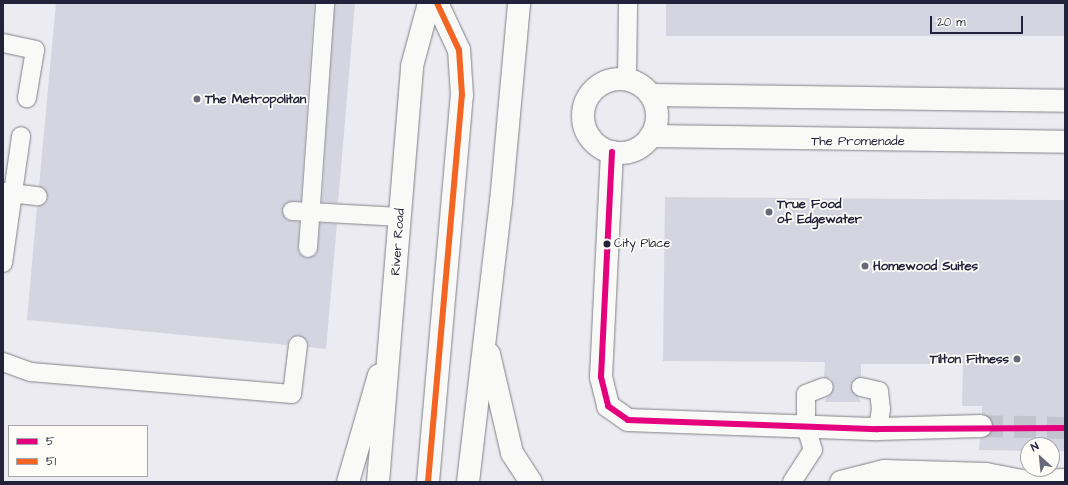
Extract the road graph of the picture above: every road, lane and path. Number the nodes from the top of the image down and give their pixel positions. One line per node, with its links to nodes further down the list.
1 (325, 3): 18 (lane)
2 (429, 3): 19 (street, River Road)
3 (437, 3): 34 (street)
4 (519, 3): 23 (street)
5 (628, 3): 7 (lane)
6 (3, 43): 9 (lane)
7 (627, 79): 8 (street); 14 (street)
8 (651, 95): 10 (street); 12 (street)
9 (27, 98)
10 (1065, 101)
11 (20, 136): 15 (lane)
12 (650, 136): 13 (street, The Promenade); 14 (street)
13 (1065, 142)
14 (612, 152): 29 (street)
15 (7, 193): 16 (lane); 21 (lane)
16 (38, 196)
17 (292, 211): 18 (lane)
18 (311, 212): 19 (lane); 20 (lane)
19 (400, 217): 22 (street, River Road)
20 (308, 248)
21 (3, 263)
22 (392, 332): 32 (street); 33 (street, River Road)
23 (485, 336): 35 (street); 36 (street)
24 (298, 345): 25 (lane)
25 (3, 362)
26 (861, 387): 30 (lane)
27 (824, 388): 29 (lane)
28 (981, 426): 30 (street)
29 (806, 427): 30 (street); 37 (lane)
30 (878, 430)
31 (1065, 480): 39 (street)
32 (348, 482)
33 (378, 482)
34 (428, 482)
35 (468, 482)
36 (531, 482)
37 (792, 482)
38 (840, 482): 39 (street)
39 (1020, 482)

